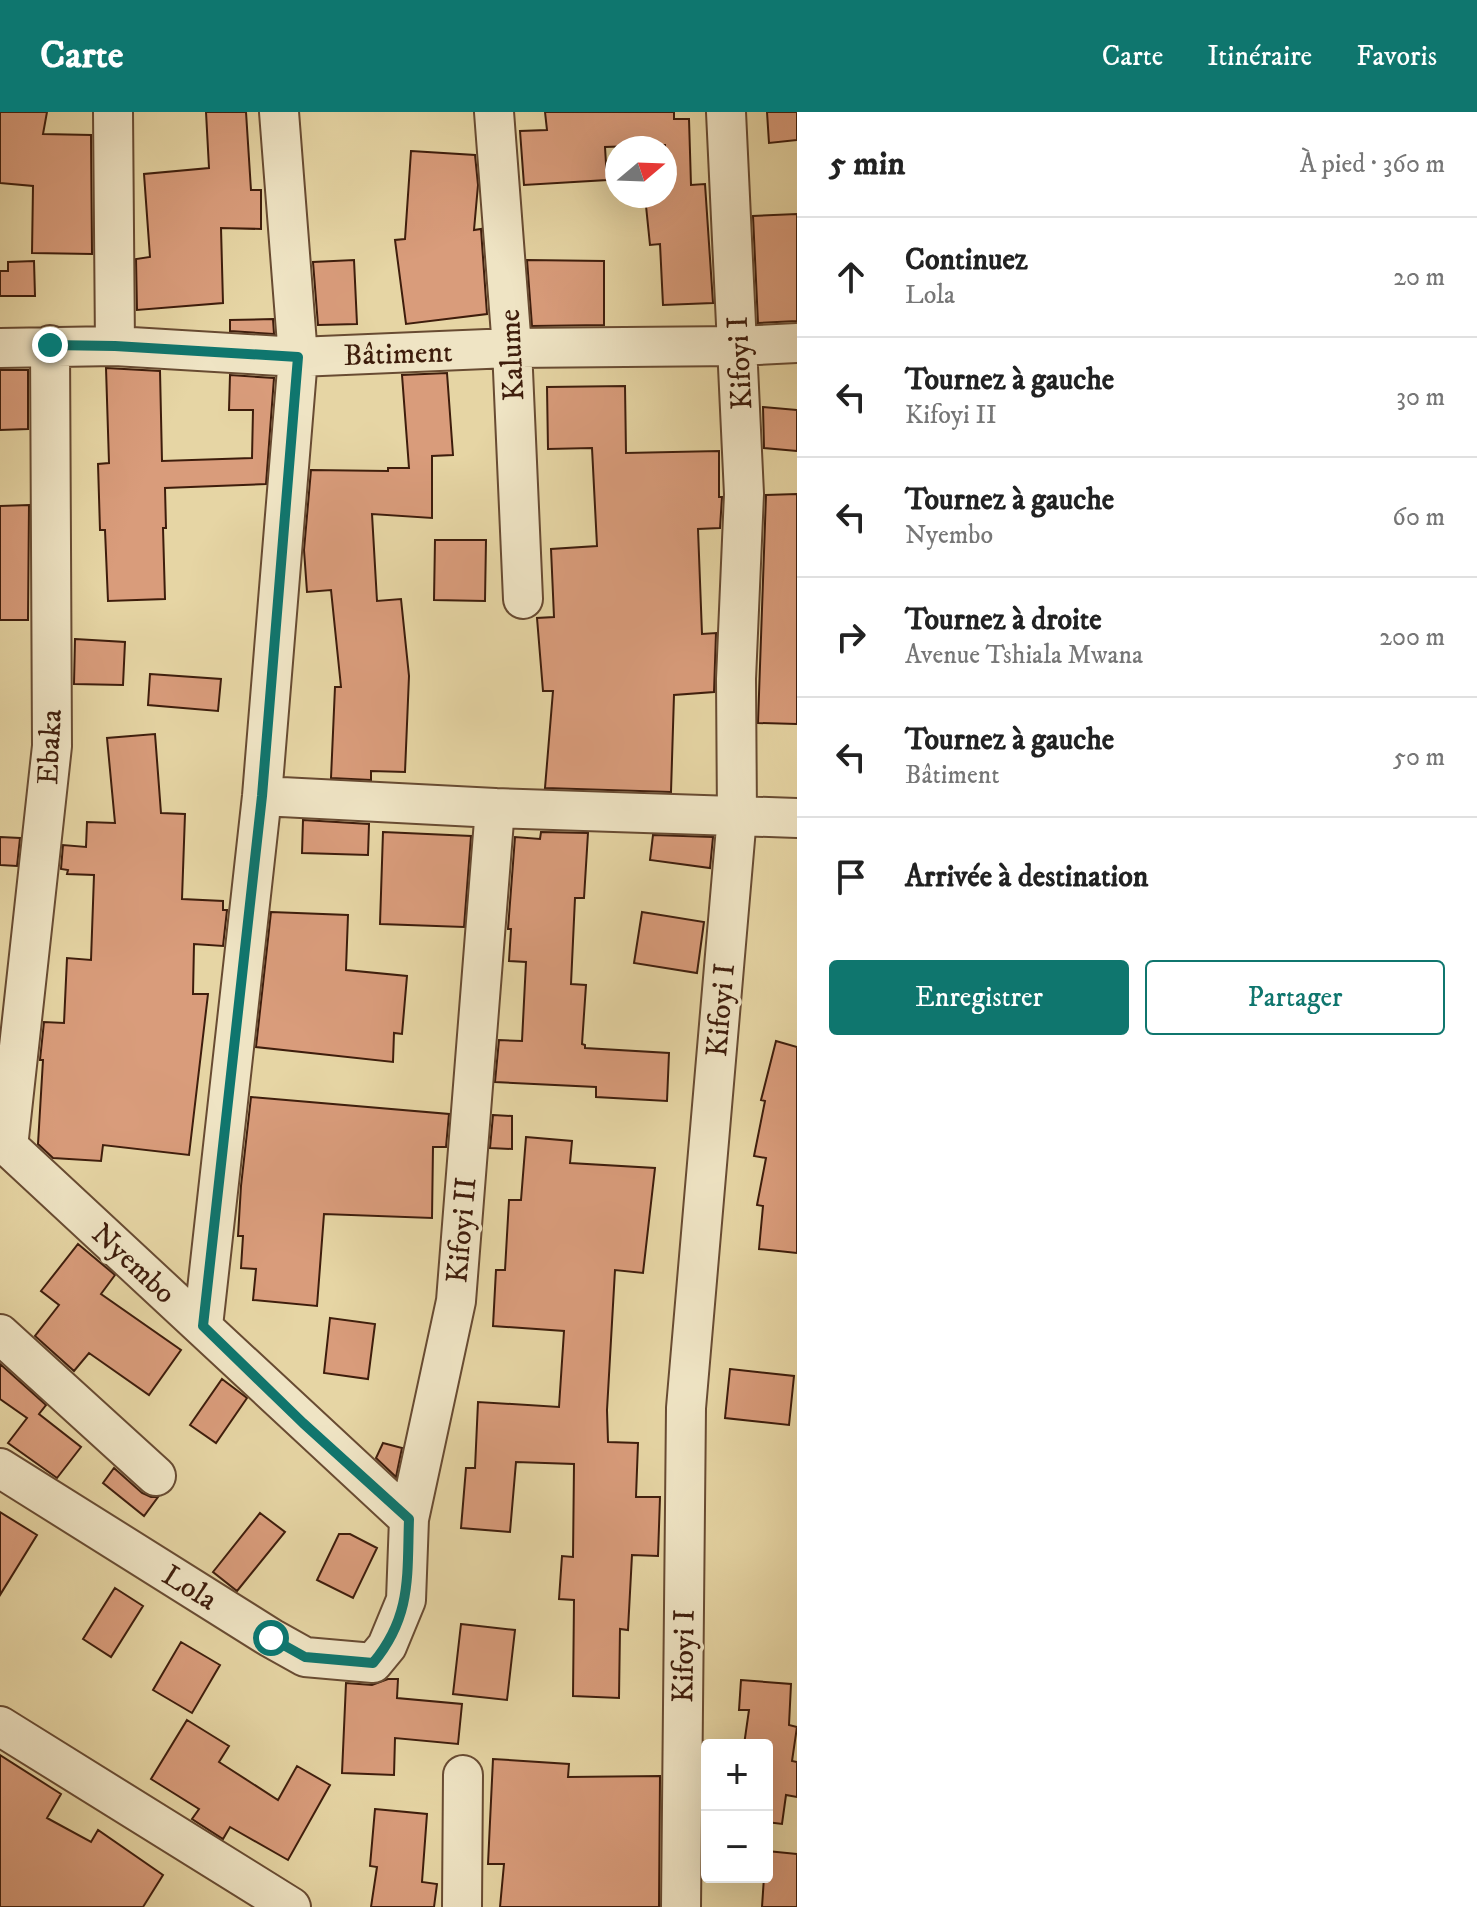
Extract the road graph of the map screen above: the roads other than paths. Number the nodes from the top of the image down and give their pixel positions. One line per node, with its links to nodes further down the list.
1 (113, 112): 7 (street)
2 (279, 112): 11 (street)
3 (494, 112): 10 (street, Kalume)
4 (726, 112): 8 (street, Kifoyi I)
5 (797, 343): 8 (street, Bâtiment)
6 (50, 345): 7 (street, Bâtiment); 9 (street, Bâtiment); 17 (street, Ebaka)
7 (115, 346): 11 (street, Bâtiment)
8 (738, 346): 10 (street, Bâtiment); 15 (street, Kifoyi I)
9 (0, 348)
10 (512, 348): 11 (street, Bâtiment); 12 (street, Kalume)
11 (298, 357): 13 (street)
12 (523, 599)
13 (262, 796): 14 (street); 18 (street)
14 (495, 808): 15 (street); 22 (street, Kifoyi II)
15 (737, 816): 16 (street); 28 (street, Kifoyi I)
16 (797, 818)
17 (4, 1143): 18 (street, Nyembo)
18 (203, 1326): 22 (street, Nyembo)
19 (0, 1334): 21 (street)
20 (0, 1468): 23 (street, Lola)
21 (156, 1476)
22 (409, 1519): 23 (street, Kifoyi II)
23 (387, 1646)
24 (0, 1726): 26 (street)
25 (463, 1775): 27 (street)
26 (291, 1907)
27 (462, 1907)
28 (681, 1907)

